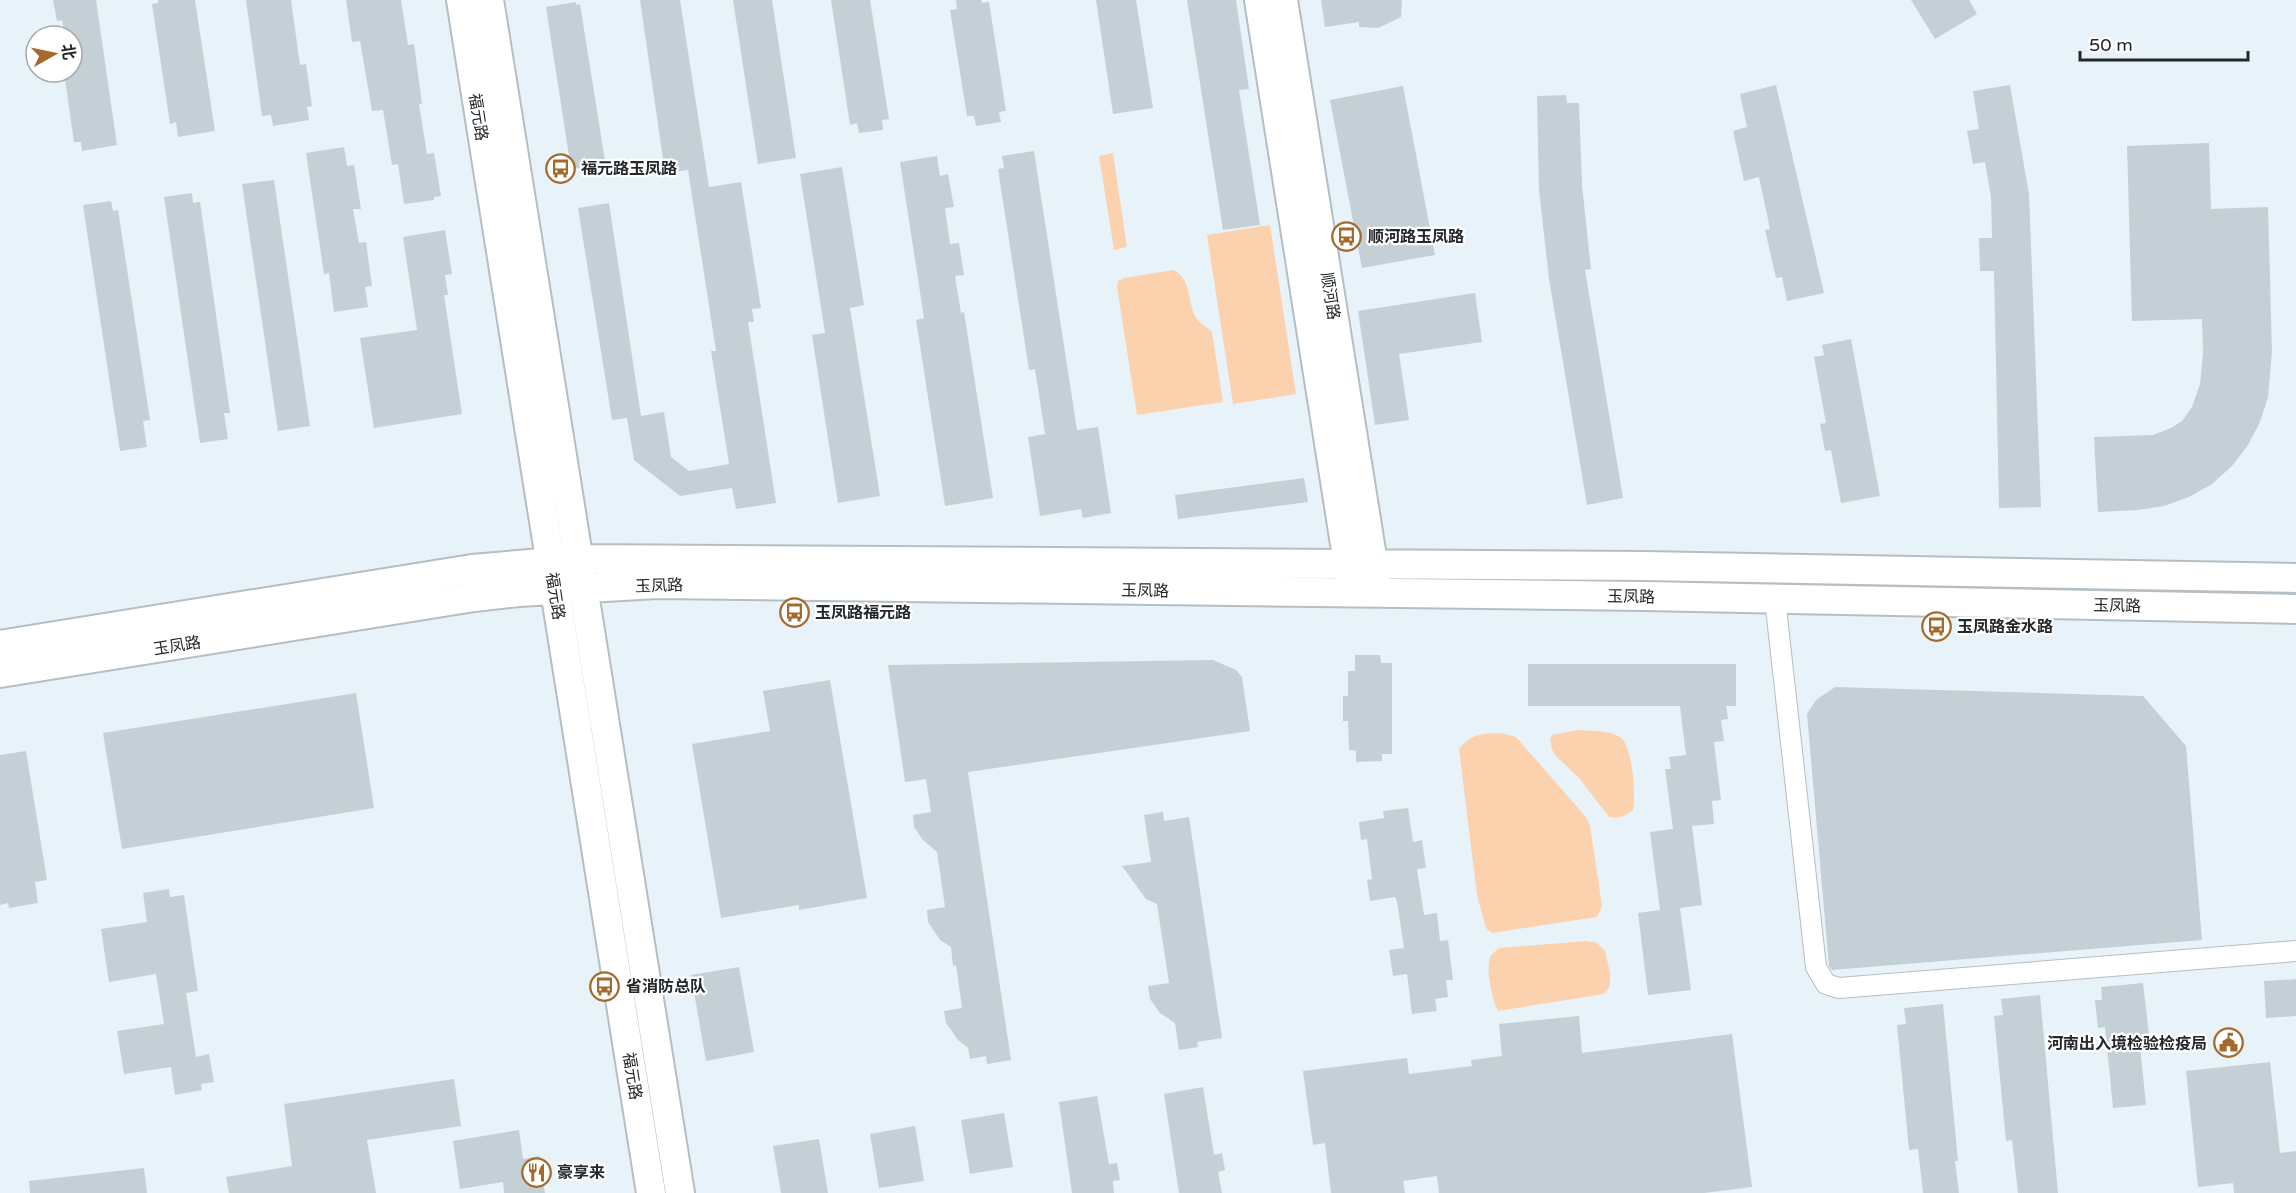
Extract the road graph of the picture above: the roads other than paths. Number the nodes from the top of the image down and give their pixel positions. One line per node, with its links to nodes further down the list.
1 (461, 0): 7 (street, 福元路)
2 (489, 0): 5 (street, 福元路)
3 (1259, 0): 6 (street, 顺河路)
4 (1283, 0): 6 (street, 顺河路)
5 (579, 560): 6 (street, 玉凤路); 7 (street, 玉凤路); 9 (street, 福元路)
6 (1360, 564): 8 (street, 玉凤路); 10 (street, 顺河路)
7 (553, 576): 9 (street, 玉凤路); 13 (street, 玉凤路); 14 (street, 玉凤路); 16 (street, 福元路)
8 (2296, 578)
9 (583, 588): 10 (street, 玉凤路); 17 (street, 福元路)
10 (1365, 593): 11 (street, 玉凤路)
11 (1775, 599): 12 (street, 玉凤路); 15 (street)
12 (2296, 609)
13 (0, 645)
14 (0, 673)
15 (2296, 951)
16 (651, 1193)
17 (680, 1193)

